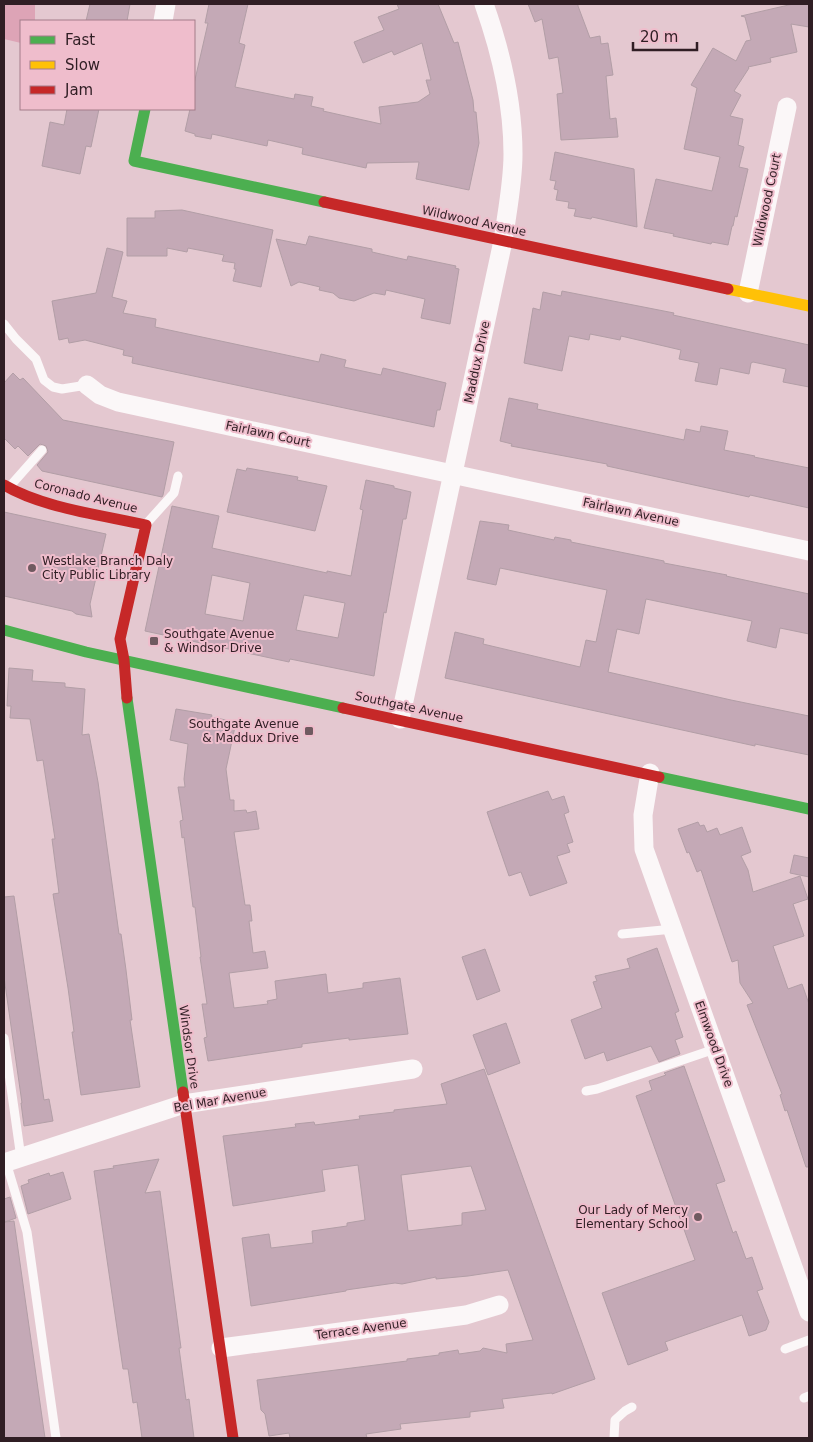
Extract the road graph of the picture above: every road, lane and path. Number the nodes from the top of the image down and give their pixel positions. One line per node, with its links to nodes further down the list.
1 (166, 4): 3 (street)
2 (484, 4): 6 (street, Maddux Drive)
3 (163, 20)
4 (787, 106): 7 (street, Wildwood Court)
5 (144, 110): 6 (street, Wildwood Avenue)
6 (503, 241): 7 (street, Wildwood Avenue); 12 (street, Maddux Drive)
7 (748, 293): 8 (street, Wildwood Avenue)
8 (809, 306)
9 (4, 324): 10 (lane)
10 (87, 385): 12 (street, Fairlawn Court)
11 (42, 450): 14 (lane)
12 (454, 474): 16 (street, Fairlawn Avenue); 19 (street, Maddux Drive)
13 (178, 476): 15 (lane)
14 (6, 486): 15 (street, Coronado Avenue)
15 (146, 525): 18 (street, Coronado Avenue)
16 (809, 551)
17 (4, 630): 18 (street, Southgate Avenue)
18 (124, 660): 19 (street, Southgate Avenue); 28 (street, Windsor Drive)
19 (400, 719): 20 (street, Southgate Avenue)
20 (650, 773): 21 (street, Southgate Avenue); 22 (street, Elmwood Drive)
21 (809, 809)
22 (673, 929): 23 (lane); 25 (street, Elmwood Drive)
23 (622, 934)
24 (4, 1038): 29 (lane)
25 (715, 1049): 27 (lane); 31 (street, Elmwood Drive)
26 (412, 1069): 28 (street, Bel Mar Avenue)
27 (586, 1091)
28 (184, 1104): 29 (street, Bel Mar Avenue); 33 (street, Windsor Drive)
29 (10, 1161): 36 (lane)
30 (499, 1305): 33 (street, Terrace Avenue)
31 (809, 1312)
32 (809, 1340): 34 (lane)
33 (221, 1348): 37 (street, Windsor Drive)
34 (785, 1349)
35 (632, 1408): 38 (lane)
36 (56, 1438)
37 (233, 1438)
38 (614, 1438)

